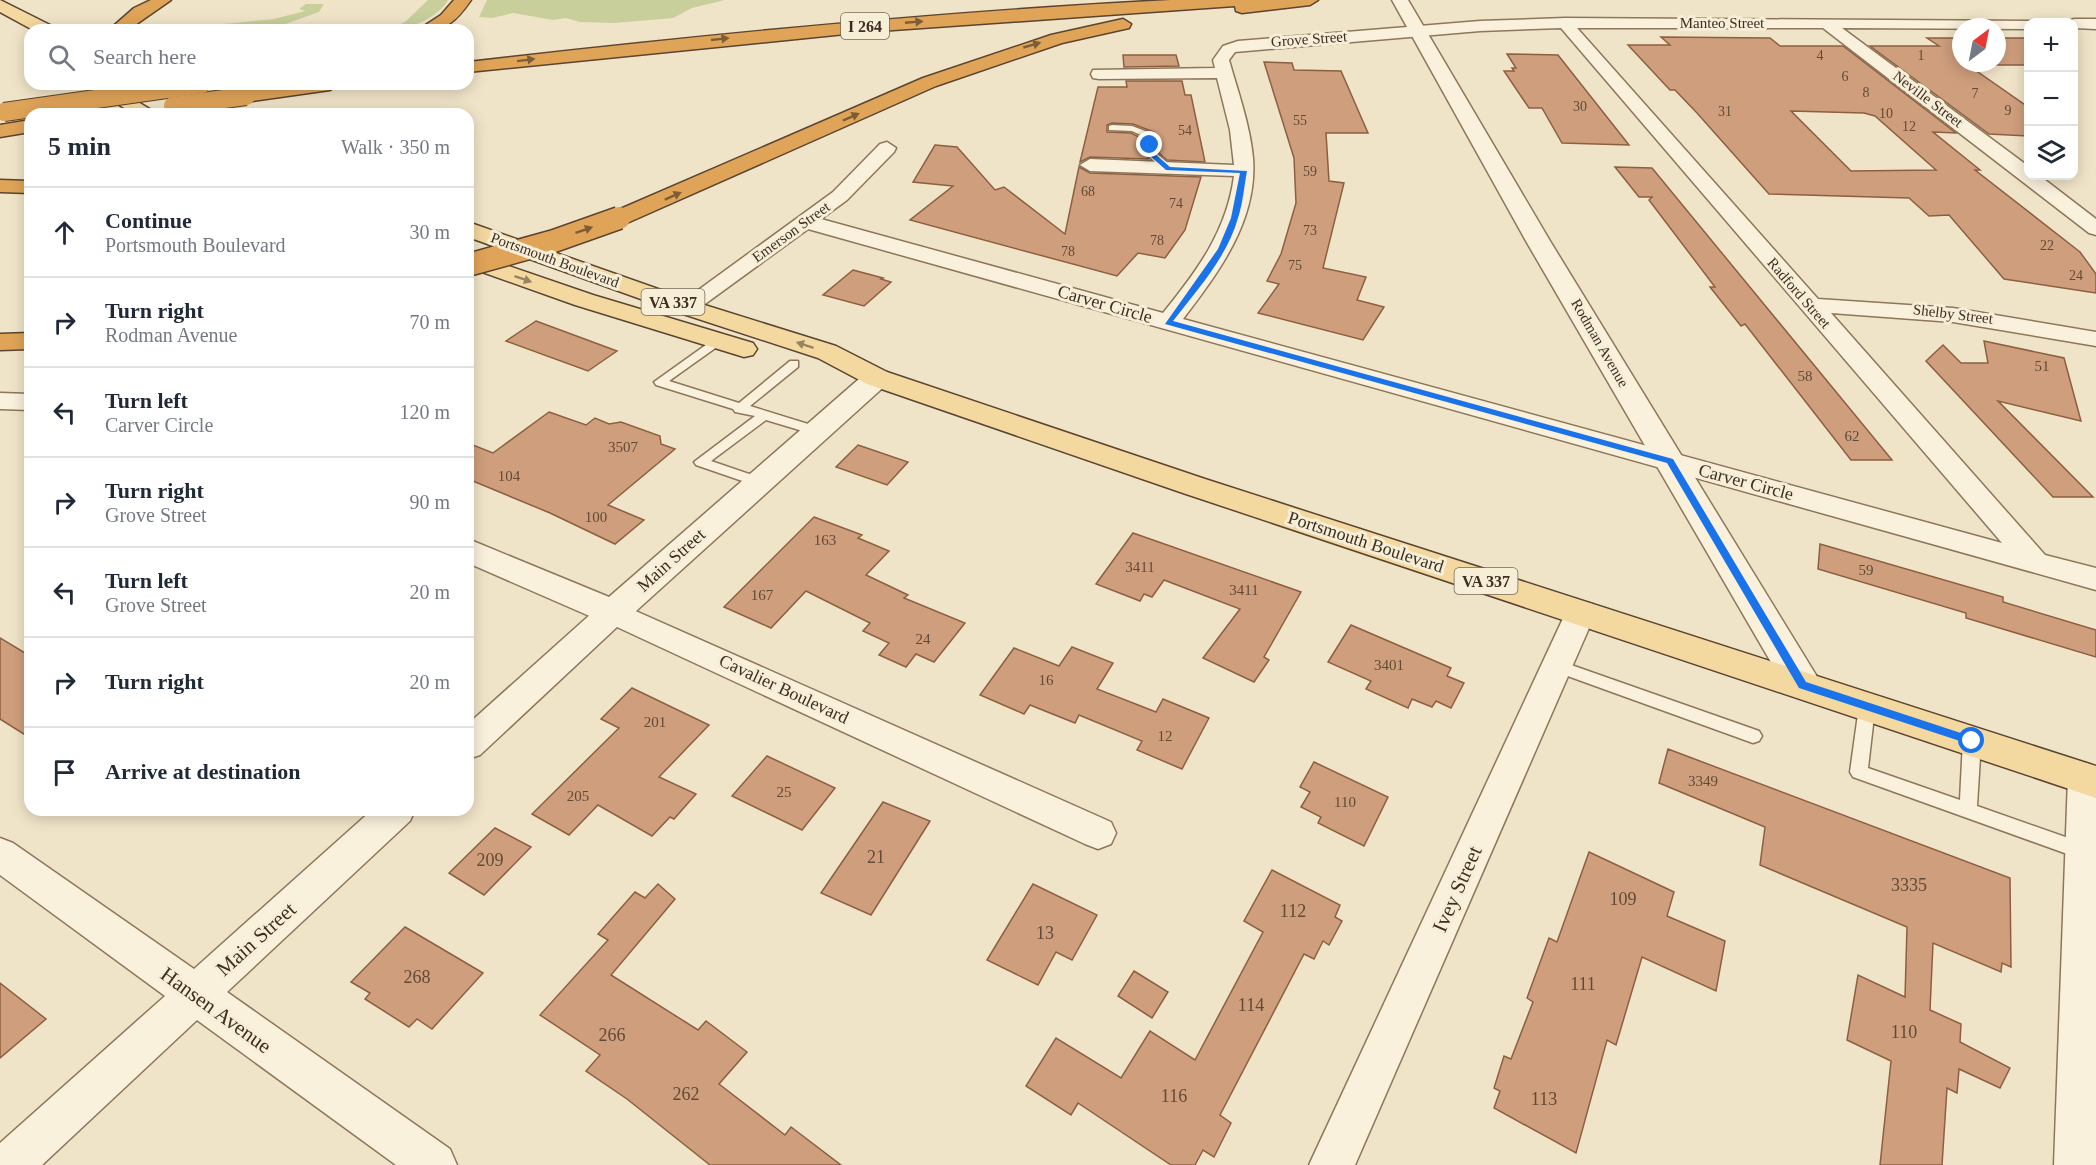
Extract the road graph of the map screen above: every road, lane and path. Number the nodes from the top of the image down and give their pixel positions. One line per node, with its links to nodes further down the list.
1 (163, 0): 10 (highway)
2 (463, 0): 11 (highway)
3 (1026, 0): 15 (highway, I 264)
4 (1263, 0): 16 (highway, I 264, one-way to 4)
5 (1310, 0): 43 (highway, one-way to 5, bridge)
6 (1400, 0): 14 (street, Rodman Avenue)
7 (0, 5): 9 (main road)
8 (1564, 23): 12 (street, Manteo Street); 14 (street, Manteo Street); 44 (street, Radford Street)
9 (34, 24)
10 (125, 24)
11 (438, 24)
12 (1827, 24): 13 (street, Manteo Street); 35 (street, Neville Street)
13 (2024, 24)
14 (1417, 31): 17 (street, Grove Street); 58 (street, Rodman Avenue)
15 (474, 50)
16 (474, 66)
17 (1224, 73): 18 (street); 34 (street)
18 (1099, 74)
19 (105, 90): 24 (main road)
20 (157, 90): 26 (main road)
21 (167, 90): 23 (highway, bridge)
22 (288, 90): 25 (highway, bridge)
23 (60, 108)
24 (137, 108)
25 (157, 108)
26 (192, 108)
27 (24, 114): 28 (highway, bridge)
28 (1, 118): 29 (highway)
29 (24, 124)
30 (1112, 128): 33 (lane)
31 (887, 148): 39 (street, Emerson Street)
32 (1090, 165): 33 (street)
33 (1168, 168): 34 (street)
34 (1244, 171): 46 (street)
35 (2024, 171)
36 (2035, 180): 40 (street, Neville Street)
37 (0, 186): 38 (highway)
38 (24, 188)
39 (807, 222): 45 (street, Emerson Street); 46 (street, Carver Circle)
40 (2096, 229)
41 (474, 232): 45 (main road, Portsmouth Boulevard / VA 337)
42 (474, 261): 49 (main road, Portsmouth Boulevard / VA 337, one-way to 49)
43 (474, 263)
44 (1808, 304): 47 (street, Shelby Street); 61 (street, Radford Street)
45 (686, 307): 52 (main road, Portsmouth Boulevard / VA 337, one-way to 45)
46 (1168, 322): 58 (street, Carver Circle)
47 (2096, 339)
48 (24, 341): 50 (highway)
49 (717, 341): 51 (main road, Portsmouth Boulevard / VA 337); 55 (lane)
50 (0, 342)
51 (794, 364): 52 (main road, Portsmouth Boulevard / VA 337); 55 (lane)
52 (877, 378): 57 (street, Main Street); 64 (main road, Portsmouth Boulevard / VA 337)
53 (0, 401): 54 (street)
54 (24, 402)
55 (739, 409): 56 (lane)
56 (764, 415): 57 (lane); 59 (lane)
57 (816, 432): 59 (street, Main Street)
58 (1670, 461): 61 (street, Carver Circle); 66 (street, Rodman Avenue)
59 (759, 482): 63 (street, Main Street)
60 (474, 552): 63 (street, Cavalier Boulevard)
61 (2035, 562): 62 (street, Carver Circle)
62 (2096, 579)
63 (613, 612): 69 (street, Main Street); 74 (street, Cavalier Boulevard)
64 (1581, 612): 65 (street, Ivey Street); 66 (main road, Portsmouth Boulevard / VA 337)
65 (1557, 666): 68 (lane); 81 (street, Ivey Street)
66 (1803, 685): 67 (main road, Portsmouth Boulevard / VA 337)
67 (1867, 707): 70 (main road, Portsmouth Boulevard / VA 337); 72 (lane)
68 (1753, 736)
69 (474, 739)
70 (1972, 741): 71 (main road, Portsmouth Boulevard / VA 337); 72 (lane)
71 (2091, 780): 75 (street)
72 (1968, 811): 75 (lane)
73 (390, 816): 78 (street, Main Street)
74 (1098, 833)
75 (2084, 852): 77 (street)
76 (0, 854): 78 (street, Hansen Avenue)
77 (2089, 971): 82 (street)
78 (194, 995): 79 (street, Main Street); 80 (street, Hansen Avenue)
79 (9, 1165)
80 (434, 1165)
81 (1332, 1165)
82 (2076, 1165)

